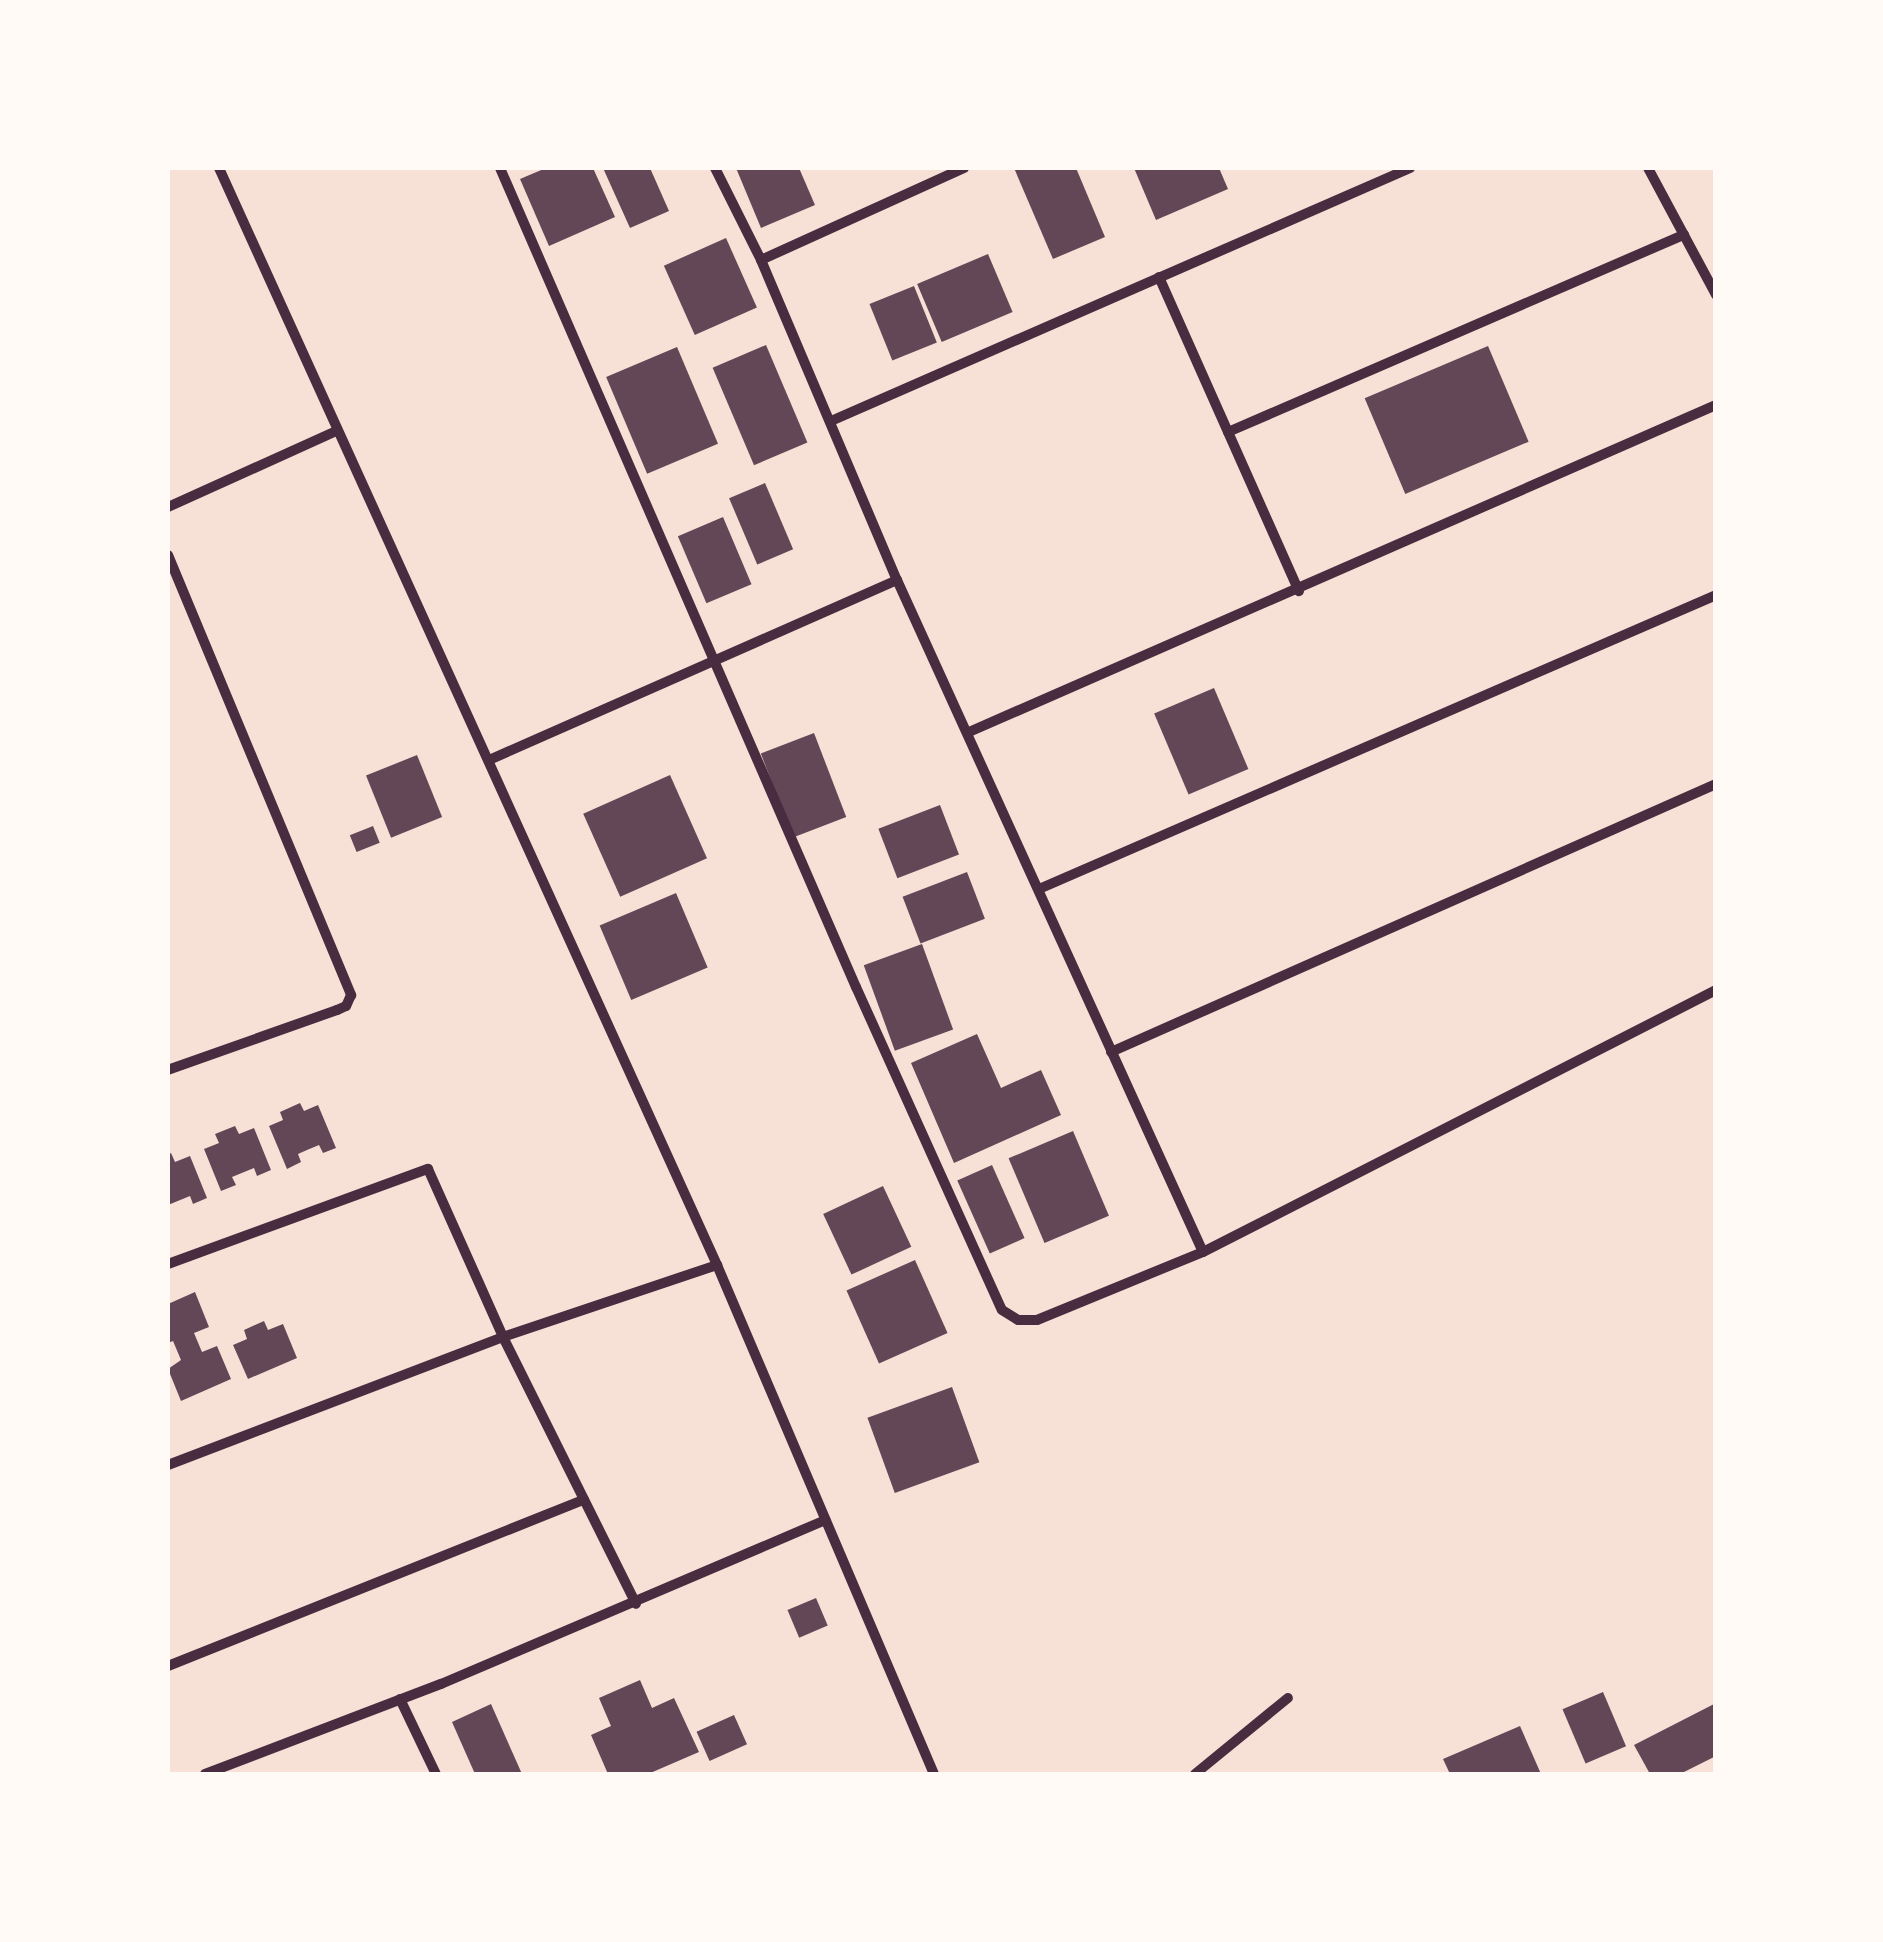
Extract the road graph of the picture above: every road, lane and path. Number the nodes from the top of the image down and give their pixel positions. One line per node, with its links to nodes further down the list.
1 (220, 168): 13 (street)
2 (500, 168): 20 (street)
3 (716, 168): 8 (street)
4 (964, 168): 8 (street)
5 (1410, 168): 9 (street)
6 (1648, 168): 7 (street)
7 (1684, 234): 10 (street); 14 (street)
8 (761, 260): 12 (street)
9 (1159, 277): 12 (street); 14 (street)
10 (1716, 295)
11 (1716, 405): 18 (street)
12 (831, 421): 17 (street)
13 (336, 431): 15 (street); 22 (street)
14 (1228, 432): 18 (street)
15 (168, 507)
16 (168, 556): 27 (street)
17 (897, 580): 20 (street); 21 (street)
18 (1299, 590): 21 (street)
19 (1716, 595): 24 (street)
20 (712, 659): 22 (street); 28 (street)
21 (969, 732): 24 (street)
22 (488, 760): 30 (street)
23 (1716, 784): 26 (street)
24 (1040, 889): 26 (street)
25 (1716, 990): 28 (street)
26 (1111, 1052): 28 (street)
27 (168, 1070)
28 (1203, 1252)
29 (168, 1264): 31 (street)
30 (717, 1265): 31 (street); 34 (street)
31 (503, 1337): 32 (street); 33 (street)
32 (168, 1466)
33 (584, 1500): 35 (street); 36 (street)
34 (825, 1520): 35 (street); 41 (street)
35 (636, 1604): 37 (street)
36 (168, 1666)
37 (400, 1698): 39 (street); 40 (street)
38 (1288, 1698): 42 (street)
39 (204, 1774)
40 (436, 1774)
41 (934, 1774)
42 (1195, 1774)

